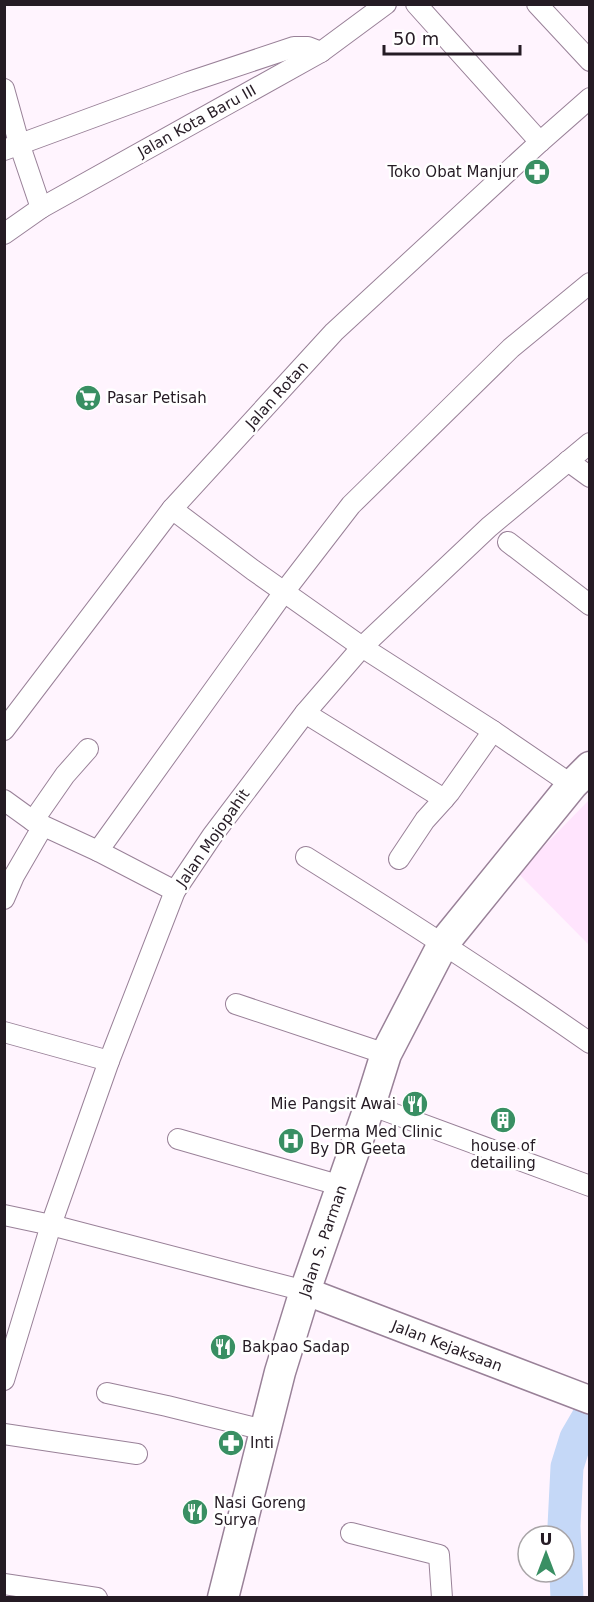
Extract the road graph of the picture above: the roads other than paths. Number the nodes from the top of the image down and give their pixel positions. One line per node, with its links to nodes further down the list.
1 (386, 4): 4 (street, Jalan Kota Baru III)
2 (416, 4): 8 (street)
3 (537, 4): 5 (street)
4 (321, 52): 9 (street); 10 (street, Jalan Kota Baru III)
5 (590, 61)
6 (4, 89): 9 (street)
7 (590, 98): 8 (street, Jalan Rotan)
8 (540, 142): 16 (street, Jalan Rotan)
9 (12, 146): 10 (street)
10 (41, 208): 11 (street, Jalan Kota Baru III)
11 (4, 234)
12 (590, 283): 18 (street)
13 (590, 443): 14 (street, Jalan Mojopahit)
14 (568, 460): 15 (street); 20 (street, Jalan Mojopahit)
15 (590, 477)
16 (172, 509): 18 (street); 22 (street, Jalan Rotan)
17 (508, 542): 19 (street)
18 (284, 592): 20 (street); 29 (street)
19 (590, 605)
20 (362, 647): 21 (street, Jalan Mojopahit); 23 (street)
21 (305, 713): 26 (street); 32 (street, Jalan Mojopahit)
22 (8, 716)
23 (493, 731): 25 (street); 26 (street)
24 (88, 749): 28 (street)
25 (580, 776): 34 (main road, Jalan S. Parman)
26 (444, 799): 31 (street)
27 (4, 800): 28 (street)
28 (38, 823): 29 (street); 33 (street)
29 (98, 851): 32 (street)
30 (306, 857): 34 (street)
31 (399, 859)
32 (175, 891): 39 (street, Jalan Mojopahit)
33 (4, 899)
34 (443, 944): 37 (street); 38 (main road, Jalan S. Parman)
35 (236, 1004): 38 (street)
36 (4, 1032): 39 (street)
37 (590, 1043)
38 (386, 1054): 40 (main road, Jalan S. Parman)
39 (109, 1061): 45 (street, Jalan Mojopahit)
40 (370, 1105): 42 (main road, Jalan S. Parman); 43 (street)
41 (178, 1139): 42 (street)
42 (342, 1186): 46 (main road, Jalan S. Parman)
43 (590, 1186)
44 (4, 1215): 45 (street)
45 (51, 1225): 46 (street); 47 (street, Jalan Mojopahit)
46 (305, 1291): 49 (main road, Jalan Kejaksaan); 50 (main road, Jalan S. Parman)
47 (5, 1377)
48 (107, 1393): 50 (street)
49 (582, 1398)
50 (264, 1430): 56 (main road, Jalan S. Parman)
51 (4, 1434): 52 (street)
52 (137, 1454)
53 (351, 1533): 57 (street)
54 (4, 1584): 55 (street)
55 (97, 1598)
56 (223, 1598)
57 (442, 1598)

